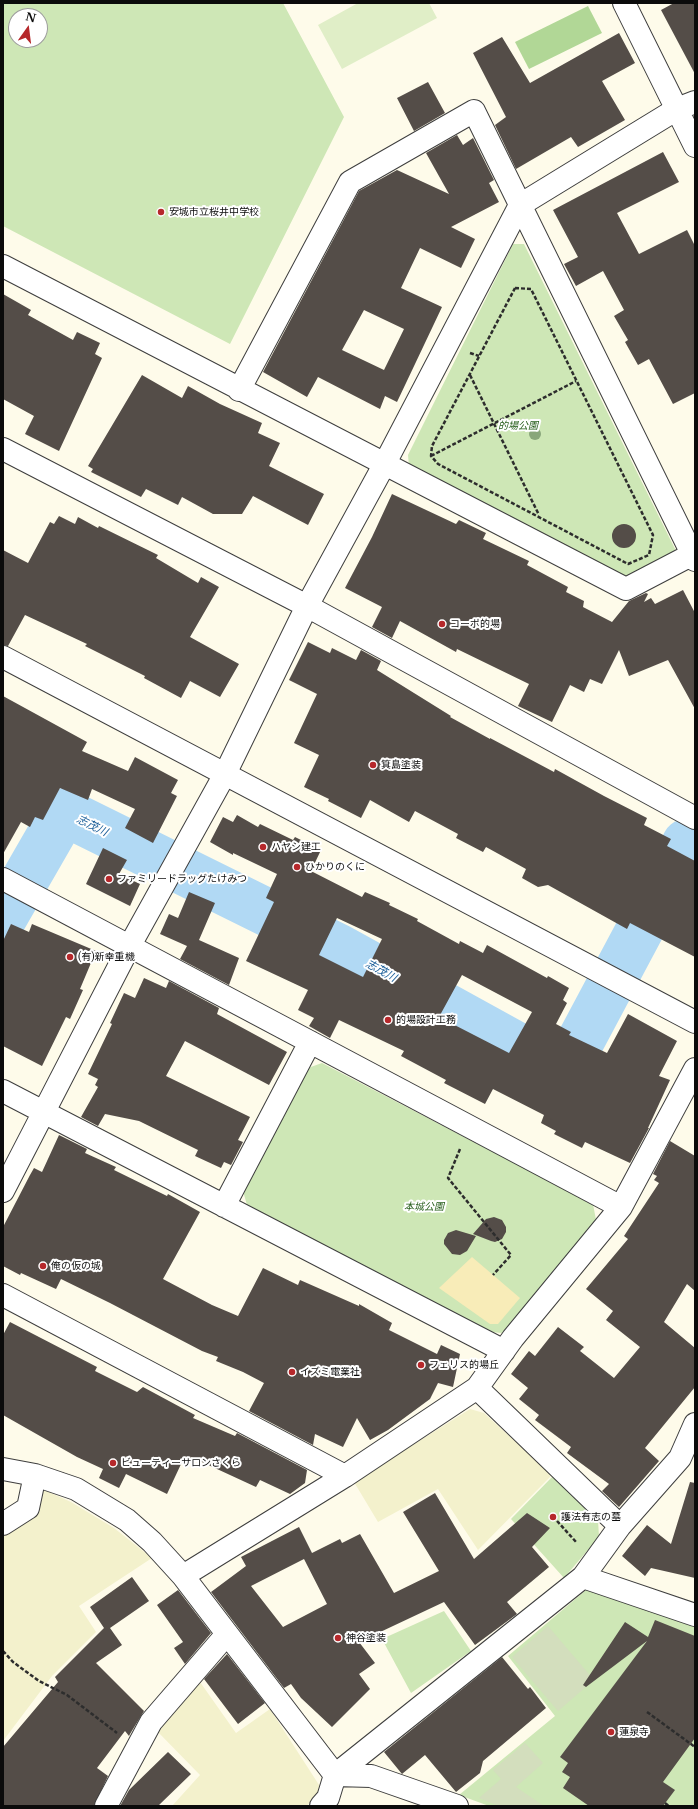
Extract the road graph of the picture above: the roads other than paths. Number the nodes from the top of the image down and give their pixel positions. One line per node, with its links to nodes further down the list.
1 (624, 3): 2 (street)
2 (686, 106): 3 (street); 4 (street)
3 (695, 146)
4 (520, 205): 6 (street); 8 (street); 9 (street)
5 (3, 266): 6 (street)
6 (239, 390): 8 (street)
7 (3, 449): 10 (street)
8 (384, 465): 9 (street); 10 (street)
9 (694, 556)
10 (307, 606): 12 (street); 13 (street)
11 (3, 657): 12 (street)
12 (225, 774): 15 (street); 16 (street)
13 (695, 818)
14 (3, 879): 15 (street)
15 (129, 947): 17 (street); 20 (street)
16 (695, 1022)
17 (310, 1042): 22 (street); 23 (street)
18 (695, 1069): 23 (street)
19 (3, 1091): 20 (street)
20 (44, 1113): 21 (street); 22 (street)
21 (3, 1191)
22 (224, 1206): 25 (street)
23 (621, 1207): 25 (street)
24 (3, 1295): 30 (street)
25 (504, 1351): 26 (street)
26 (477, 1388): 30 (street); 32 (street)
27 (695, 1424): 32 (street)
28 (3, 1469): 29 (street)
29 (35, 1474): 31 (street); 33 (street)
30 (346, 1476): 33 (street)
31 (3, 1524)
32 (620, 1526): 34 (street)
33 (184, 1576): 36 (street)
34 (583, 1577): 35 (street); 37 (street)
35 (695, 1615)
36 (227, 1634): 37 (street); 39 (street)
37 (335, 1774): 38 (street); 40 (street)
38 (327, 1803)
39 (106, 1806)
40 (457, 1806)

